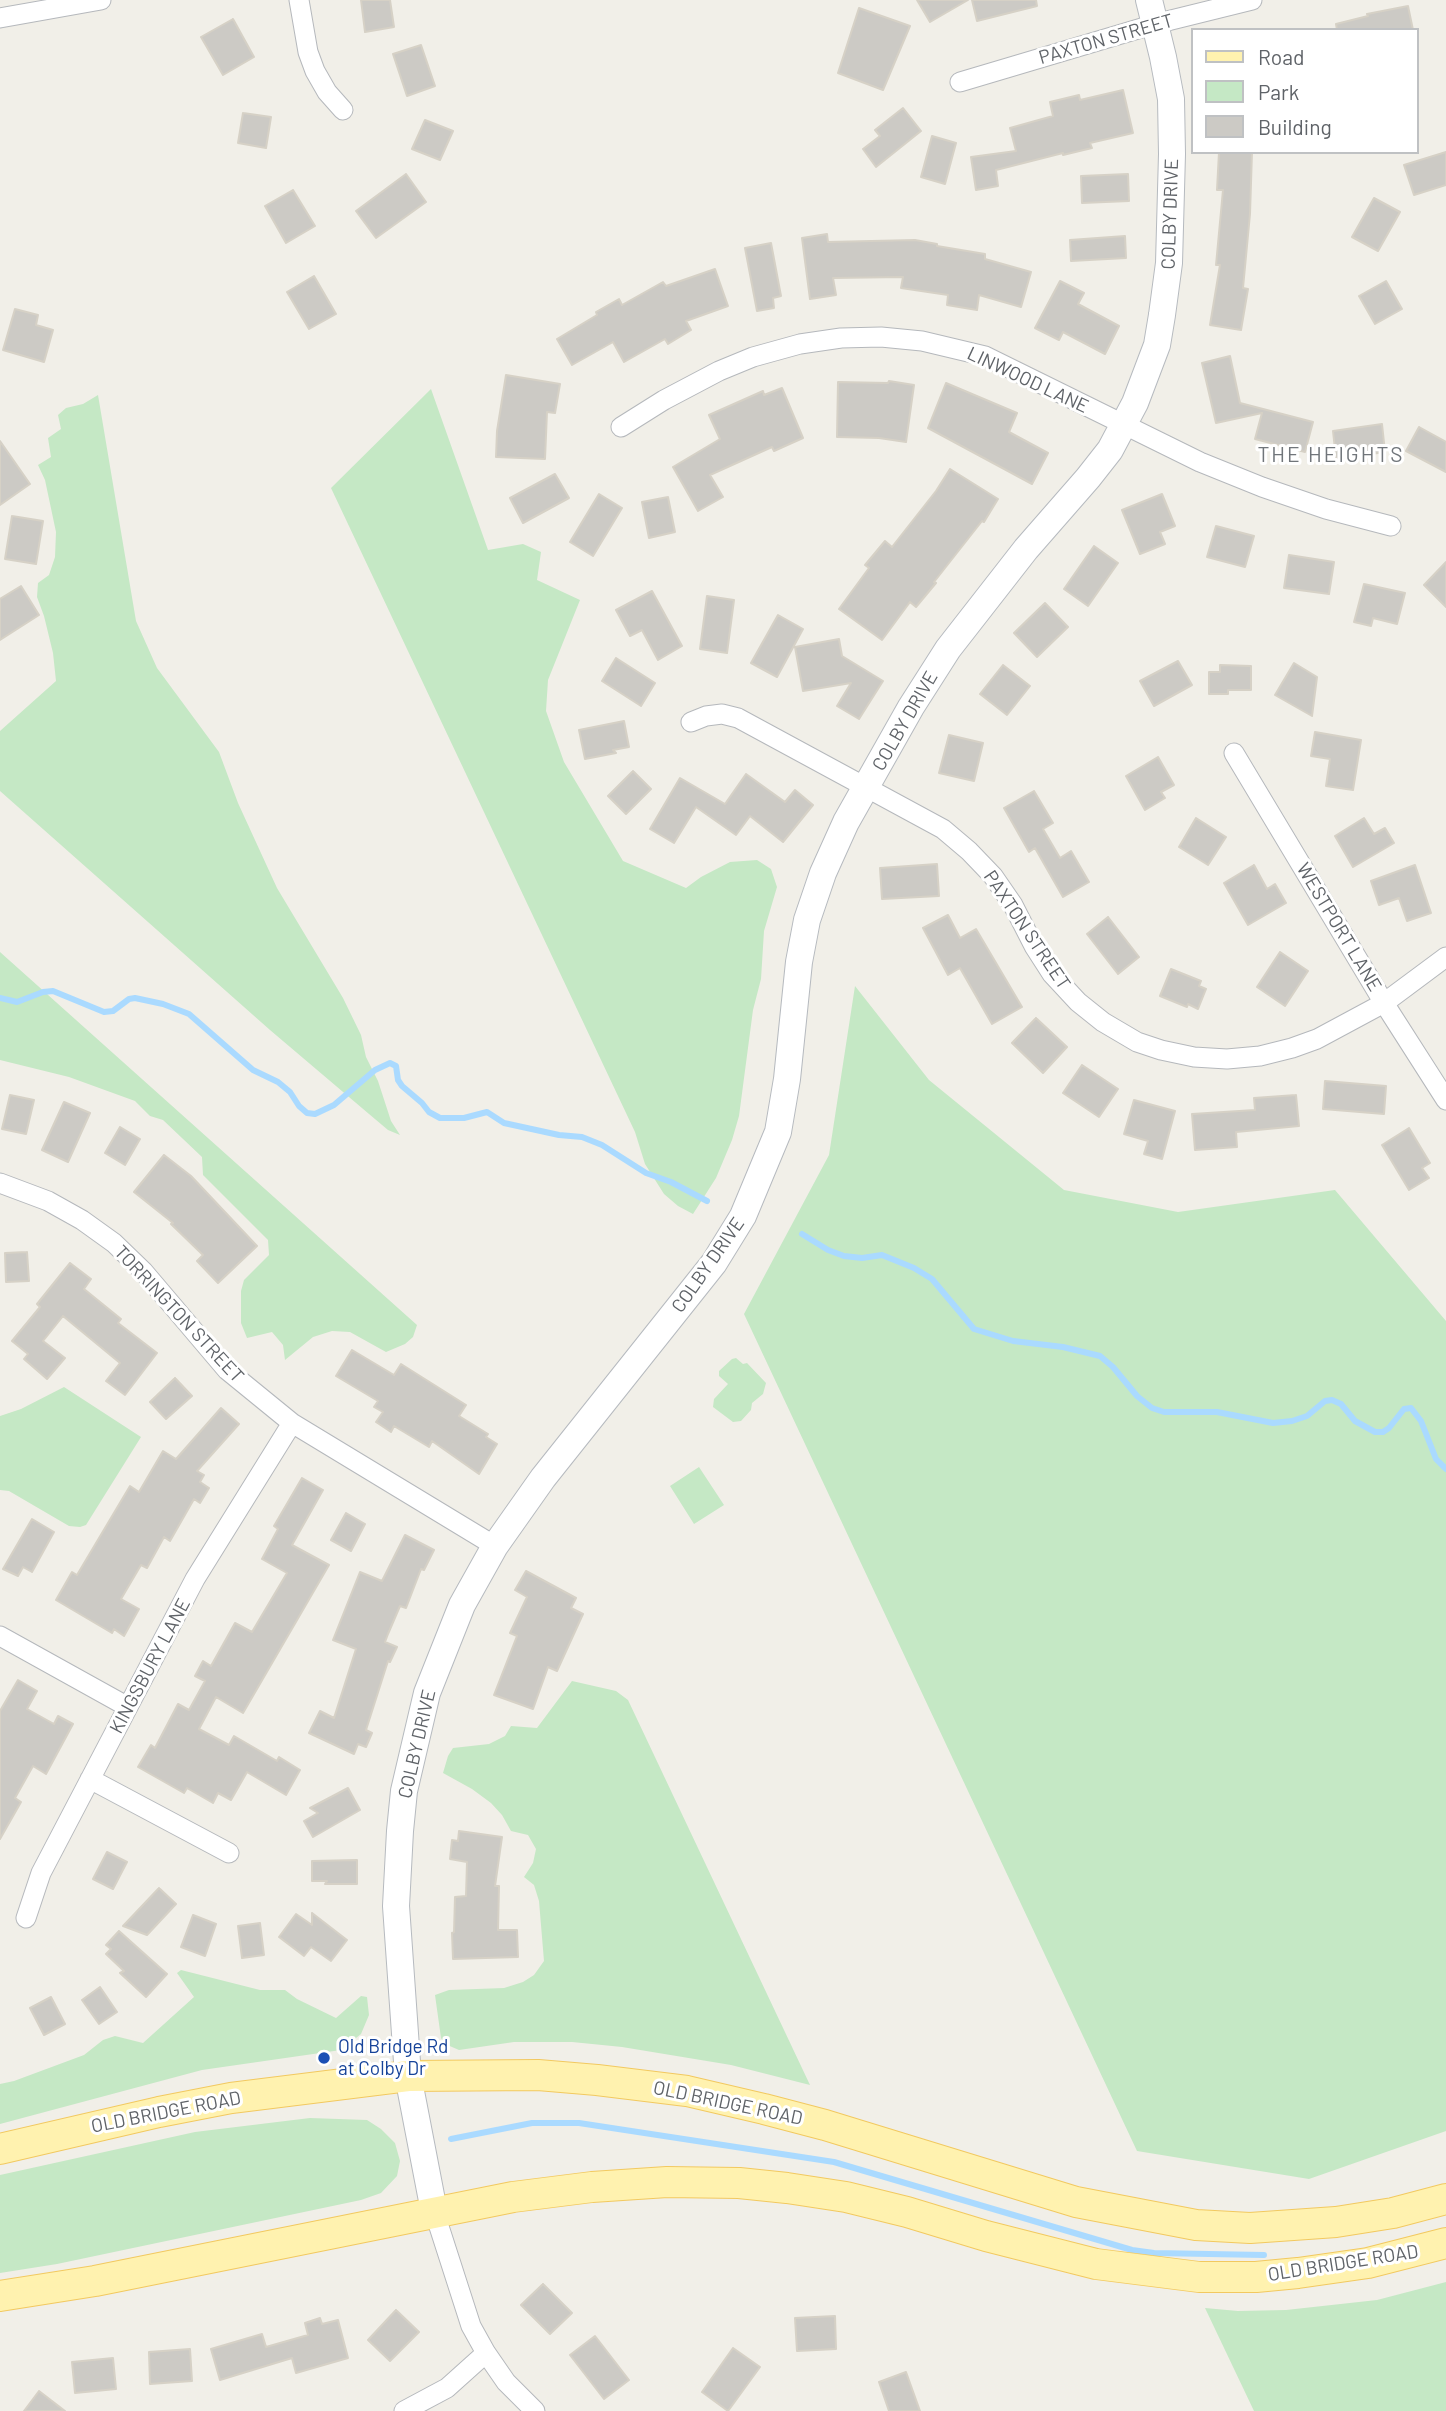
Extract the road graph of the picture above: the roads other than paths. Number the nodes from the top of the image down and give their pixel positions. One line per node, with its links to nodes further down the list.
1 (101, 0): 5 (street)
2 (299, 0): 7 (street)
3 (1252, 0): 4 (street, PAXTON STREET)
4 (1152, 12): 6 (street, PAXTON STREET); 8 (street, COLBY DRIVE)
5 (0, 18)
6 (960, 82)
7 (343, 110)
8 (1125, 426): 9 (street, LINWOOD LANE); 10 (street, LINWOOD LANE); 13 (street, COLBY DRIVE)
9 (621, 427)
10 (1391, 526)
11 (691, 722): 13 (street, PAXTON STREET)
12 (1234, 753): 15 (street, WESTPORT LANE)
13 (866, 788): 15 (street, PAXTON STREET); 19 (street, COLBY DRIVE)
14 (1446, 957): 15 (street, PAXTON STREET)
15 (1384, 1003): 16 (street, WESTPORT LANE)
16 (1446, 1100)
17 (0, 1183): 18 (street, TORRINGTON STREET)
18 (292, 1423): 19 (street, TORRINGTON STREET); 21 (street, KINGSBURY LANE)
19 (495, 1546): 25 (street, COLBY DRIVE)
20 (0, 1636): 21 (street)
21 (128, 1707): 22 (street, KINGSBURY LANE)
22 (90, 1779): 23 (street); 24 (street, KINGSBURY LANE)
23 (229, 1853)
24 (26, 1919)
25 (408, 2076): 26 (main road, OLD BRIDGE ROAD); 27 (main road, OLD BRIDGE ROAD); 28 (street, COLBY DRIVE)
26 (0, 2149)
27 (1446, 2199)
28 (434, 2211): 29 (main road, OLD BRIDGE ROAD); 30 (main road, OLD BRIDGE ROAD); 31 (street, COLBY DRIVE)
29 (1446, 2243)
30 (0, 2296)
31 (486, 2353): 32 (street); 33 (street, COLBY DRIVE)
32 (404, 2411)
33 (536, 2411)

